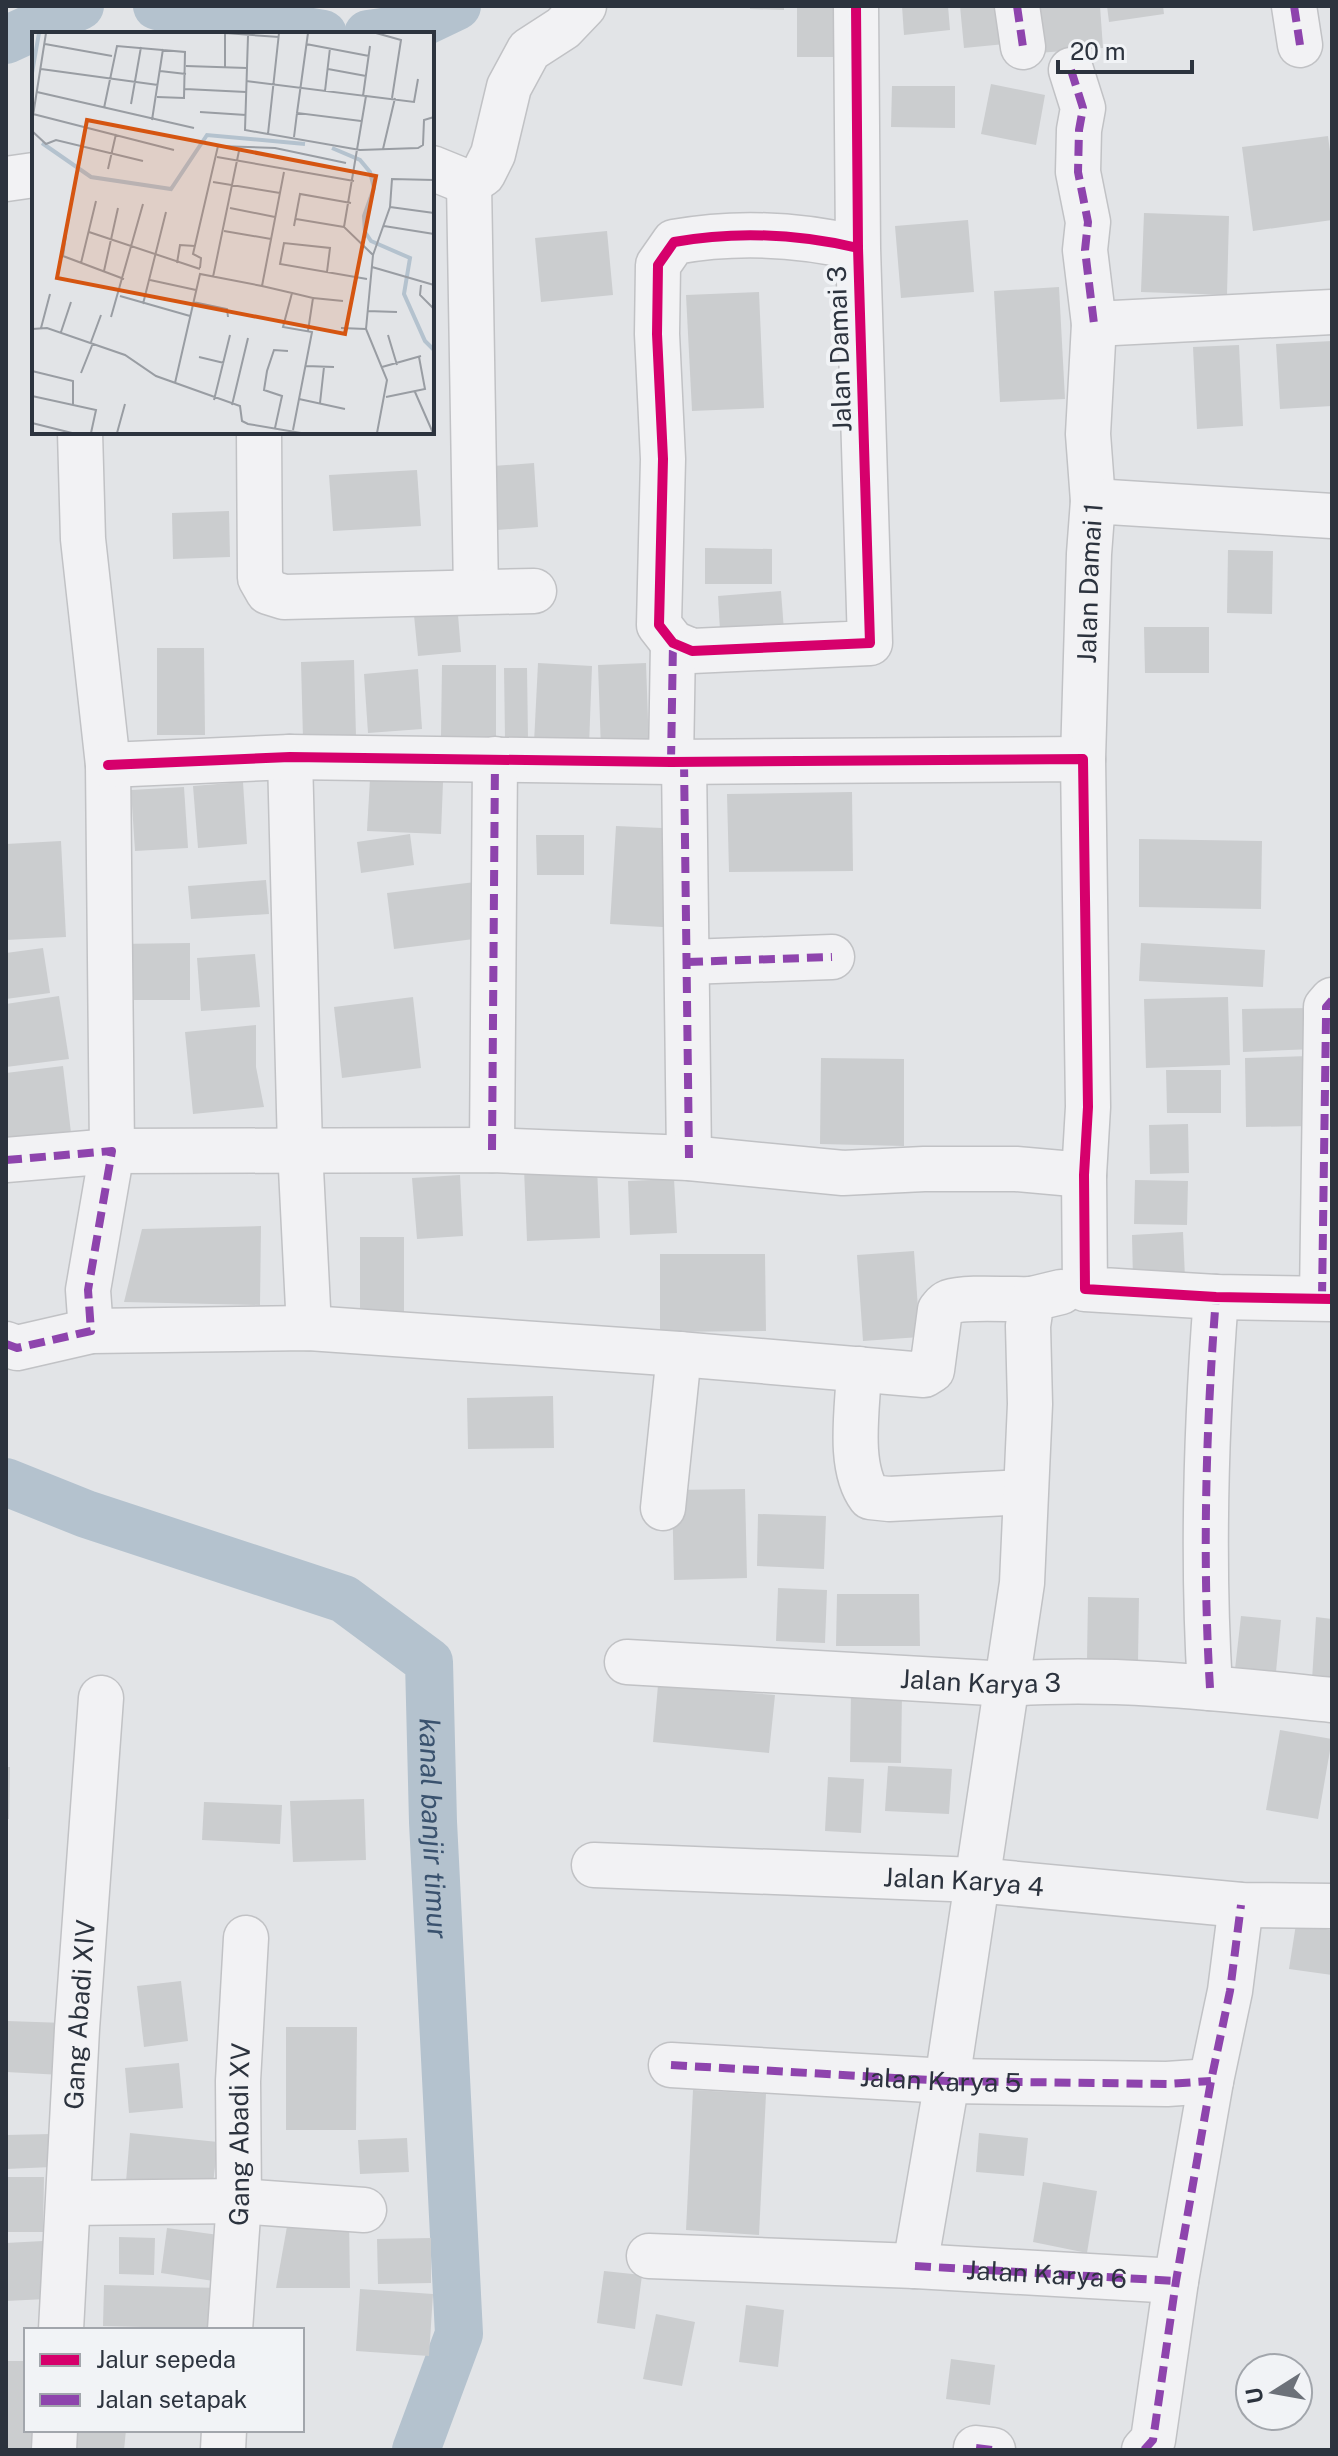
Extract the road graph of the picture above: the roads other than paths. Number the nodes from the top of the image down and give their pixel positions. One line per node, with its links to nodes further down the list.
1 (584, 6): 5 (street)
2 (856, 6): 7 (street, Jalan Damai 3)
3 (1071, 70): 9 (street)
4 (32, 175): 6 (street)
5 (451, 176): 15 (street)
6 (6, 179)
7 (858, 248): 16 (street, Jalan Damai 3); 16 (street)
8 (1332, 312): 9 (street)
9 (1094, 324): 12 (street)
10 (80, 434): 21 (street)
11 (259, 434): 15 (street)
12 (1093, 501): 13 (street, Jalan Damai 1); 19 (street, Jalan Damai 1)
13 (1332, 516)
14 (534, 591): 15 (street)
15 (476, 592)
16 (673, 643): 20 (street)
17 (290, 757): 18 (street); 21 (street); 25 (street)
18 (495, 759): 20 (street); 26 (street)
19 (1083, 759): 20 (street); 30 (street, Jalan Damai 1)
20 (678, 762): 23 (street)
21 (108, 765): 27 (street)
22 (832, 957): 23 (street)
23 (687, 962): 28 (street)
24 (1332, 1000): 33 (street)
25 (300, 1149): 26 (street); 27 (street); 35 (street)
26 (492, 1150): 28 (street)
27 (112, 1151): 29 (street); 36 (street)
28 (689, 1158): 30 (street)
29 (6, 1160)
30 (1084, 1175): 31 (street, Jalan Damai 1)
31 (1085, 1289): 32 (street); 34 (street)
32 (1216, 1297): 33 (street); 44 (street)
33 (1327, 1298)
34 (1032, 1299): 39 (street); 40 (street)
35 (309, 1328): 36 (street); 38 (street)
36 (91, 1331): 37 (street)
37 (6, 1344)
38 (679, 1354): 39 (street); 41 (street)
39 (859, 1369): 40 (street)
40 (1025, 1492): 43 (street)
41 (663, 1508)
42 (627, 1662): 43 (street, Jalan Karya 3)
43 (1008, 1684): 44 (street, Jalan Karya 3); 48 (street)
44 (1210, 1688): 46 (street, Jalan Karya 3)
45 (101, 1698): 56 (street, Gang Abadi XIV)
46 (1332, 1700)
47 (594, 1865): 48 (street, Jalan Karya 4)
48 (976, 1880): 49 (street, Jalan Karya 4); 53 (street)
49 (1241, 1905): 50 (street, Jalan Karya 4); 54 (street)
50 (1332, 1906)
51 (246, 1938): 55 (street, Gang Abadi XV)
52 (671, 2065): 53 (street, Jalan Karya 5)
53 (947, 2081): 54 (street, Jalan Karya 5); 59 (street)
54 (1211, 2081): 60 (street)
55 (239, 2201): 56 (street); 57 (street); 62 (street, Gang Abadi XV)
56 (69, 2203): 61 (street, Gang Abadi XIV)
57 (364, 2210)
58 (649, 2256): 59 (street, Jalan Karya 6)
59 (915, 2266): 60 (street, Jalan Karya 6)
60 (1176, 2281): 63 (street)
61 (61, 2328)
62 (230, 2328)
63 (1144, 2450)

